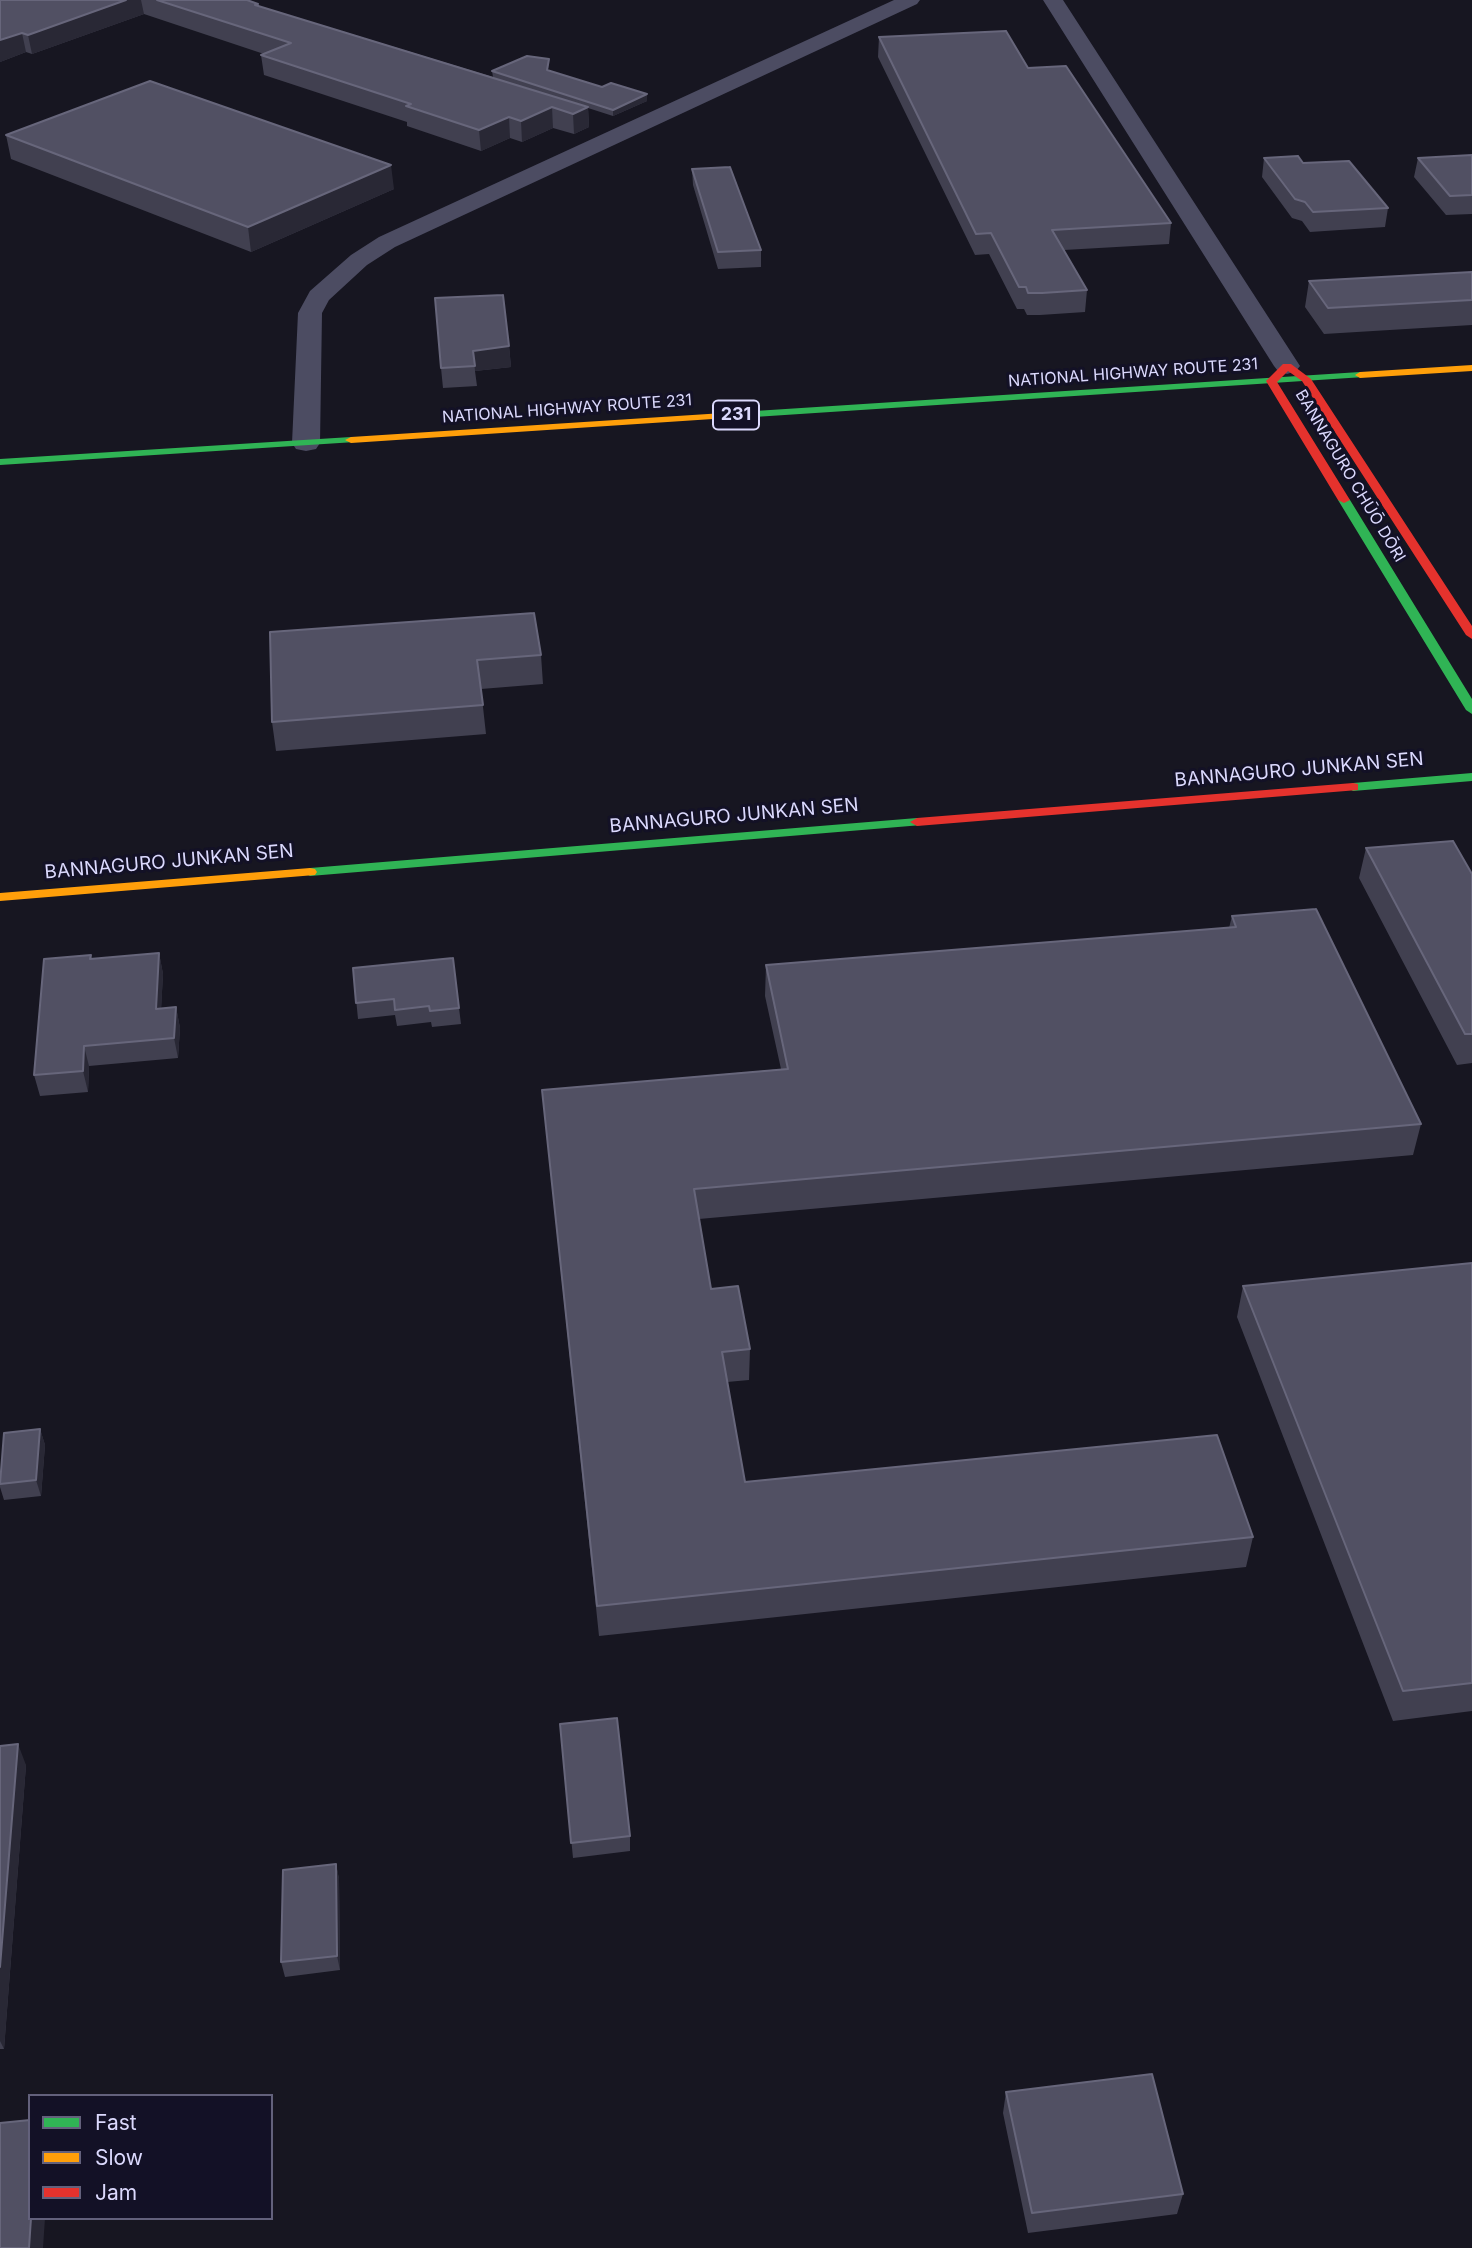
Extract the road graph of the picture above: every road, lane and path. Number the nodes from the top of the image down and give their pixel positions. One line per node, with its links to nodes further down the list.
1 (911, 0): 4 (street)
2 (1053, 0): 7 (street)
3 (603, 122): 4 (street)
4 (629, 131): 10 (street)
5 (1472, 353): 7 (main road, NATIONAL HIGHWAY ROUTE 231 / 231)
6 (1472, 368): 8 (main road)
7 (1279, 373): 8 (main road, BANNAGURO CHŪŌ DŌRI); 9 (main road, NATIONAL HIGHWAY ROUTE 231 / 231); 10 (main road, NATIONAL HIGHWAY ROUTE 231 / 231); 13 (main road, BANNAGURO CHŪŌ DŌRI)
8 (1306, 379): 12 (main road, BANNAGURO CHŪŌ DŌRI)
9 (598, 408)
10 (305, 430): 11 (main road, NATIONAL HIGHWAY ROUTE 231 / 231)
11 (0, 462)
12 (1472, 635)
13 (1472, 710)
14 (1472, 778): 15 (main road, BANNAGURO JUNKAN SEN)
15 (0, 897)

